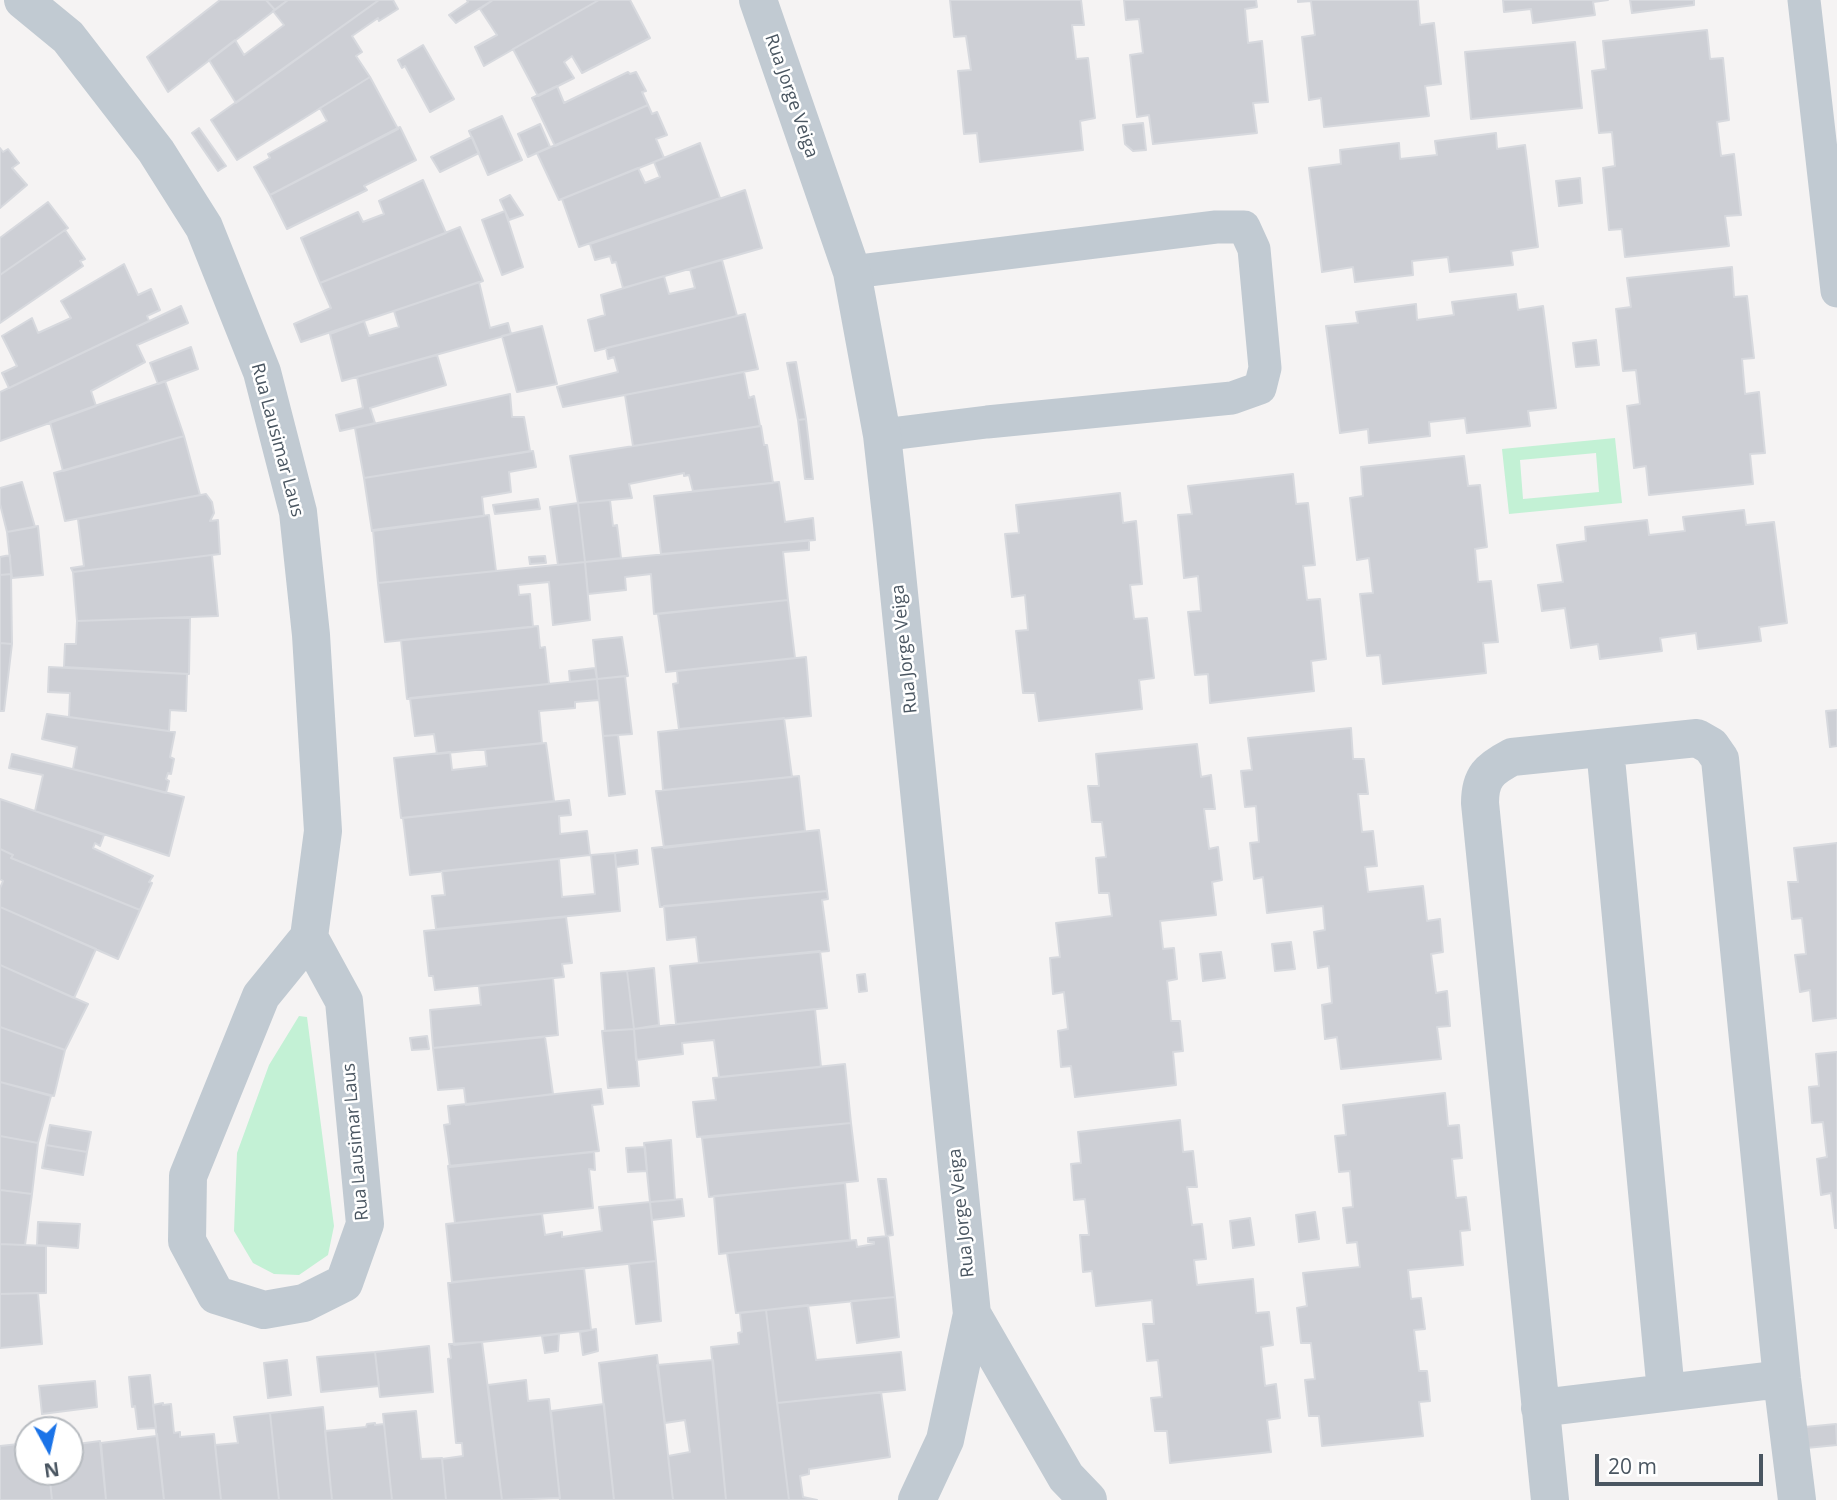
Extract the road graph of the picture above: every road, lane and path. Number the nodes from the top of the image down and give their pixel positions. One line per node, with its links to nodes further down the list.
1 (23, 0): 4 (street, Rua Lausimar Laus)
2 (758, 0): 5 (street, Rua Jorge Veiga)
3 (1804, 0): 6 (lane)
4 (69, 18): 9 (street, Rua Lausimar Laus)
5 (852, 272): 7 (street, Rua Jorge Veiga); 7 (lane)
6 (1837, 291)
7 (882, 435): 10 (street, Rua Jorge Veiga)
8 (1605, 748): 11 (street); 12 (street); 13 (street)
9 (309, 937): 9 (street, Rua Lausimar Laus)
10 (972, 1314): 14 (street, Rua Jorge Veiga); 15 (street, Rua Jorge Veiga)
11 (1782, 1379): 12 (street); 17 (street)
12 (1666, 1392): 13 (street)
13 (1540, 1408): 16 (street)
14 (917, 1500)
15 (1088, 1500)
16 (1550, 1500)
17 (1797, 1500)

